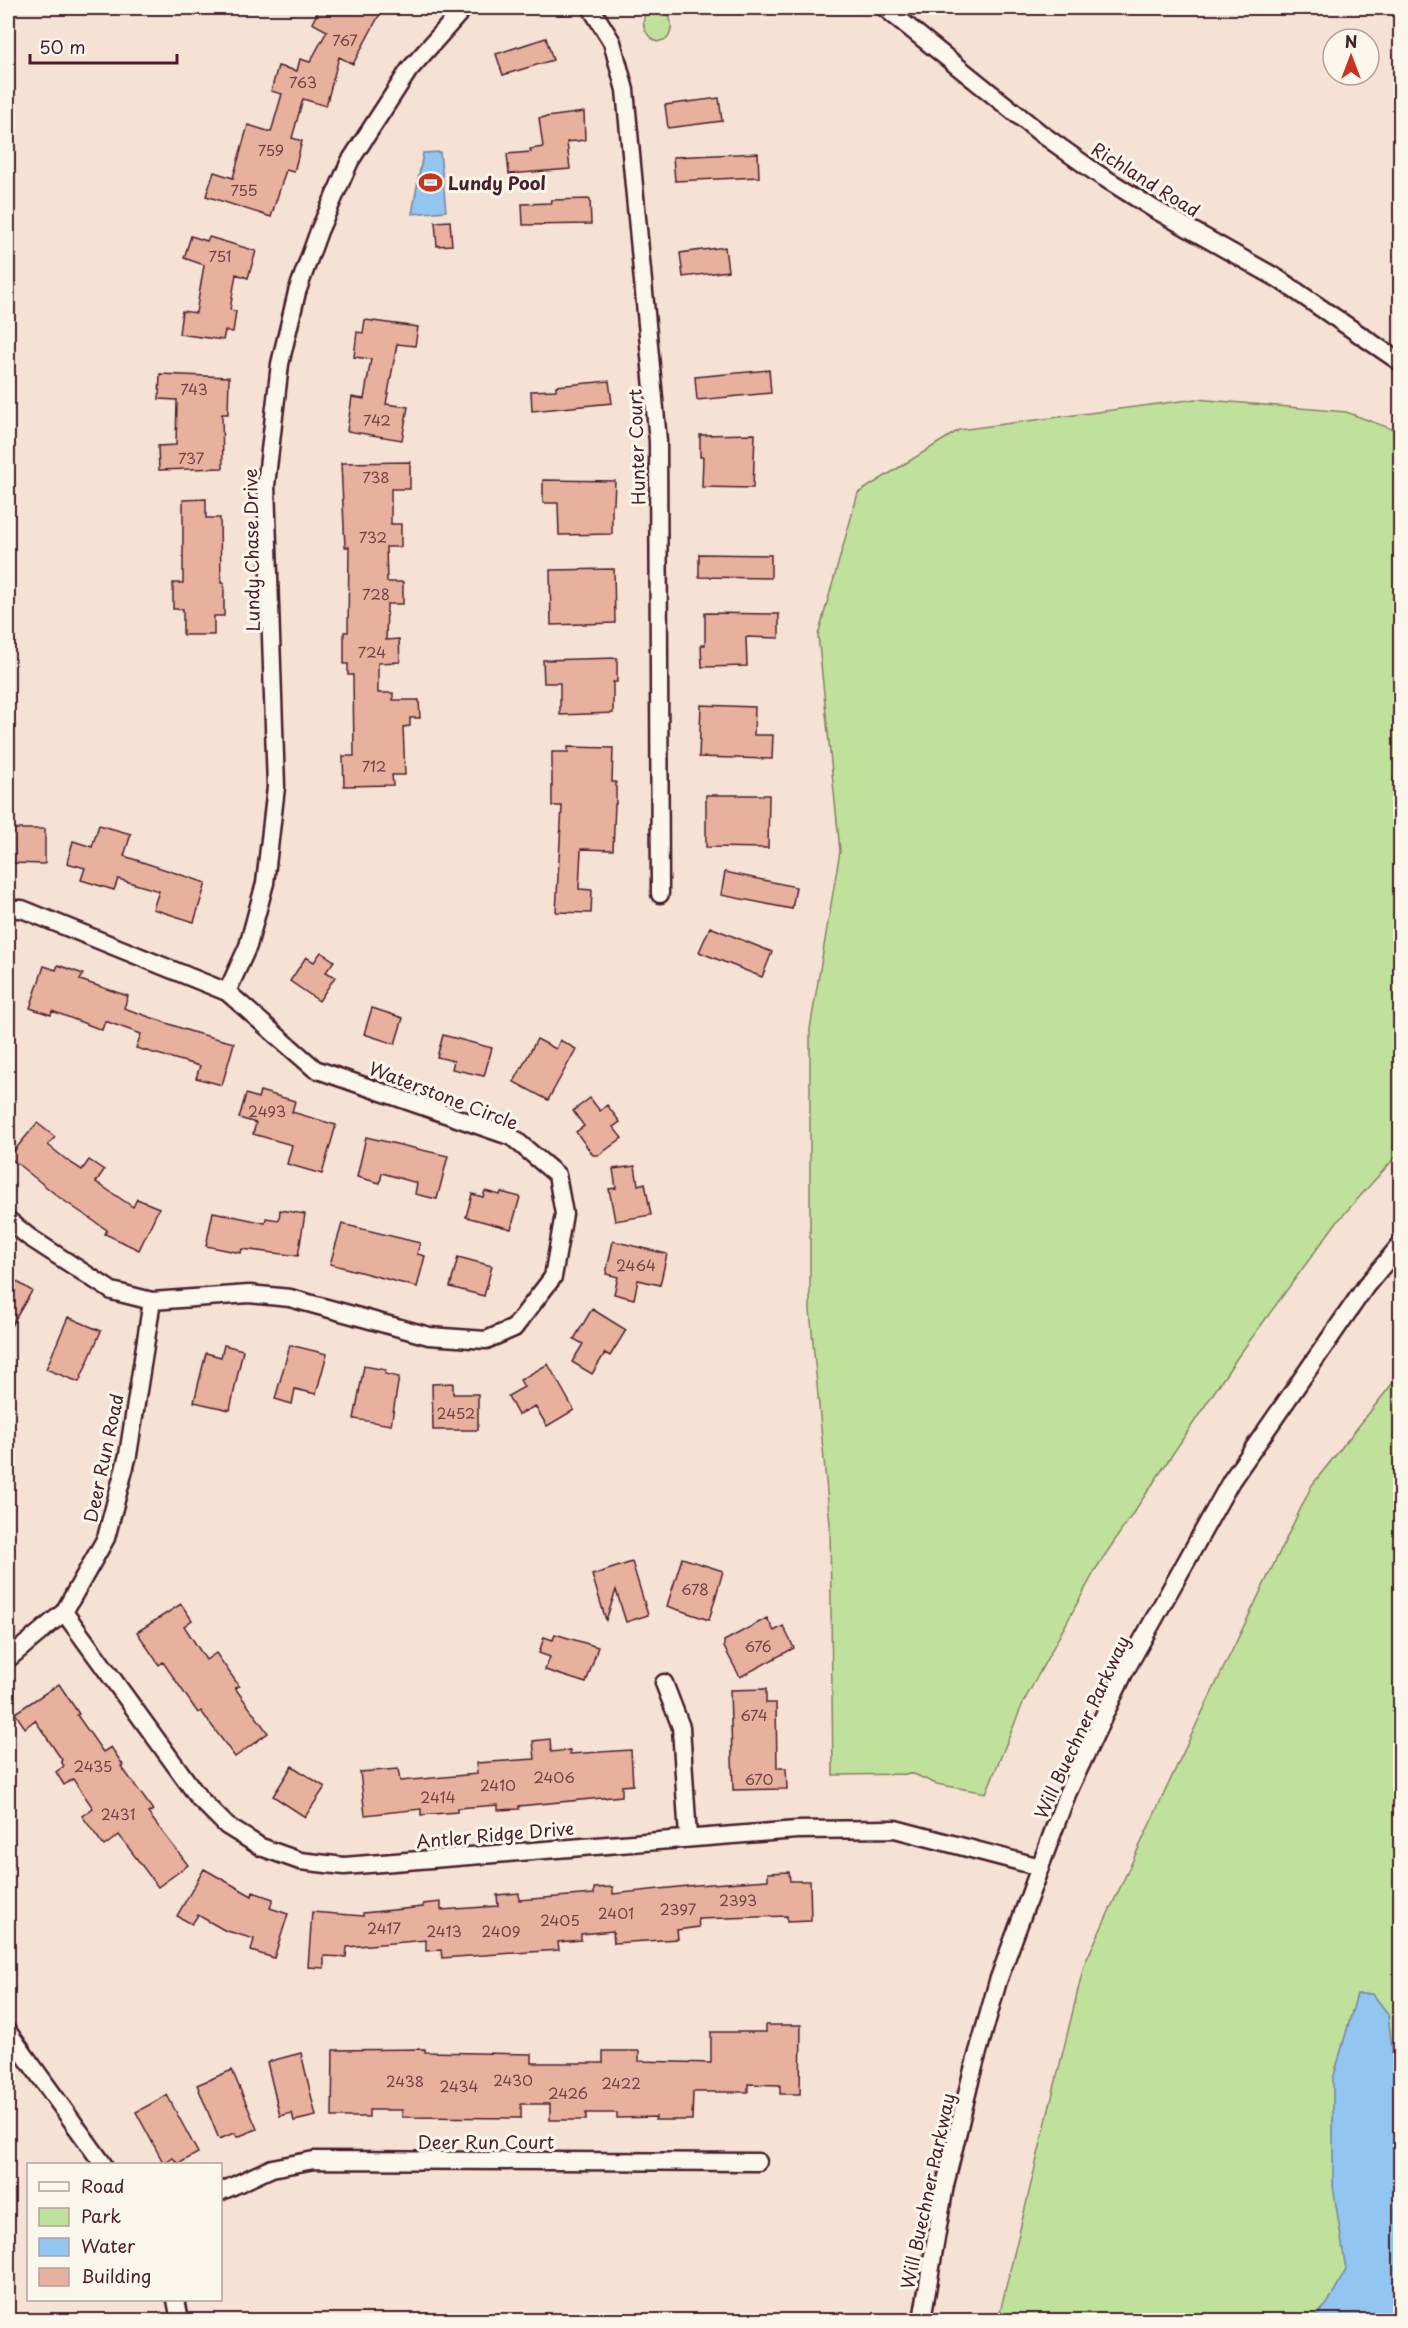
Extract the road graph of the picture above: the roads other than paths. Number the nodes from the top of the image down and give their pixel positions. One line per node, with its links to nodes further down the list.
1 (464, 8): 7 (street, Lundy Chase Drive)
2 (591, 8): 5 (street, Hunter Court)
3 (885, 8): 4 (street, Richland Road)
4 (1401, 363)
5 (660, 894)
6 (8, 909): 7 (street, Waterstone Circle)
7 (227, 992): 10 (street, Waterstone Circle)
8 (8, 1220): 10 (street, Waterstone Circle)
9 (1401, 1245): 15 (street, Will Buechner Parkway)
10 (152, 1300): 11 (street, Deer Run Road)
11 (64, 1612): 12 (street, Deer Run Road); 14 (street, Antler Ridge Drive)
12 (8, 1659)
13 (664, 1683): 14 (street)
14 (688, 1838): 15 (street, Antler Ridge Drive)
15 (1040, 1867): 22 (street, Will Buechner Parkway)
16 (8, 2032): 18 (street)
17 (758, 2162): 19 (street, Deer Run Court)
18 (102, 2163)
19 (222, 2191)
20 (176, 2301): 21 (street)
21 (180, 2320)
22 (921, 2320)

